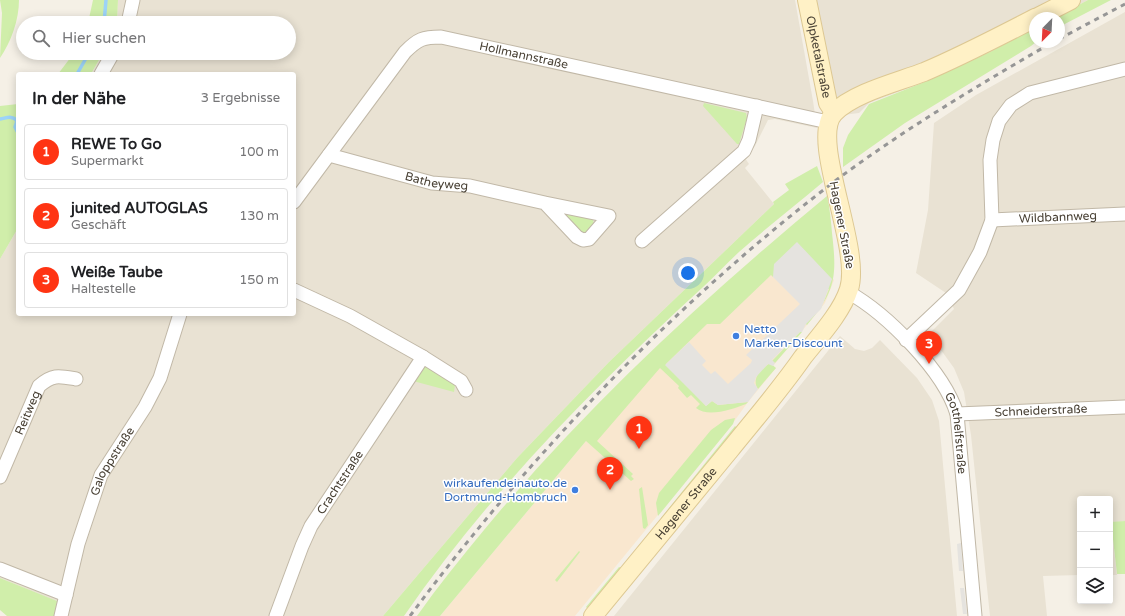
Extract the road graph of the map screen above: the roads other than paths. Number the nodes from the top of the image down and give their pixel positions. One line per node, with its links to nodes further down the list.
1 (133, 0): 5 (street)
2 (807, 0): 11 (main road, Olpketalstraße)
3 (1071, 0): 4 (main road)
4 (1047, 12)
5 (130, 16)
6 (1029, 21): 11 (main road)
7 (109, 60): 9 (street)
8 (1125, 69): 16 (street)
9 (102, 72)
10 (757, 106): 11 (street, Hollmannstraße); 12 (street, Hollmannstraße); 17 (street)
11 (831, 117): 19 (main road, Hagener Straße)
12 (329, 155): 13 (street, Hollmannstraße); 14 (street, Batheyweg)
13 (296, 199)
14 (545, 203)
15 (1125, 214): 16 (street, Wildbannweg)
16 (992, 220): 21 (street)
17 (642, 241)
18 (296, 291): 22 (street)
19 (848, 292): 21 (street, Gotthelfstraße); 32 (main road, Hagener Straße)
20 (179, 316): 29 (street, Galoppstraße)
21 (906, 340): 26 (street, Gotthelfstraße)
22 (422, 357): 24 (street); 31 (street, Crachtstraße)
23 (76, 379): 27 (street, Reitweg)
24 (466, 390)
25 (1125, 407): 26 (street, Schneiderstraße)
26 (957, 414): 33 (street, Gotthelfstraße)
27 (0, 477)
28 (0, 569): 29 (street)
29 (66, 595): 30 (street, Galoppstraße)
30 (62, 616)
31 (276, 616)
32 (593, 616)
33 (975, 616)

